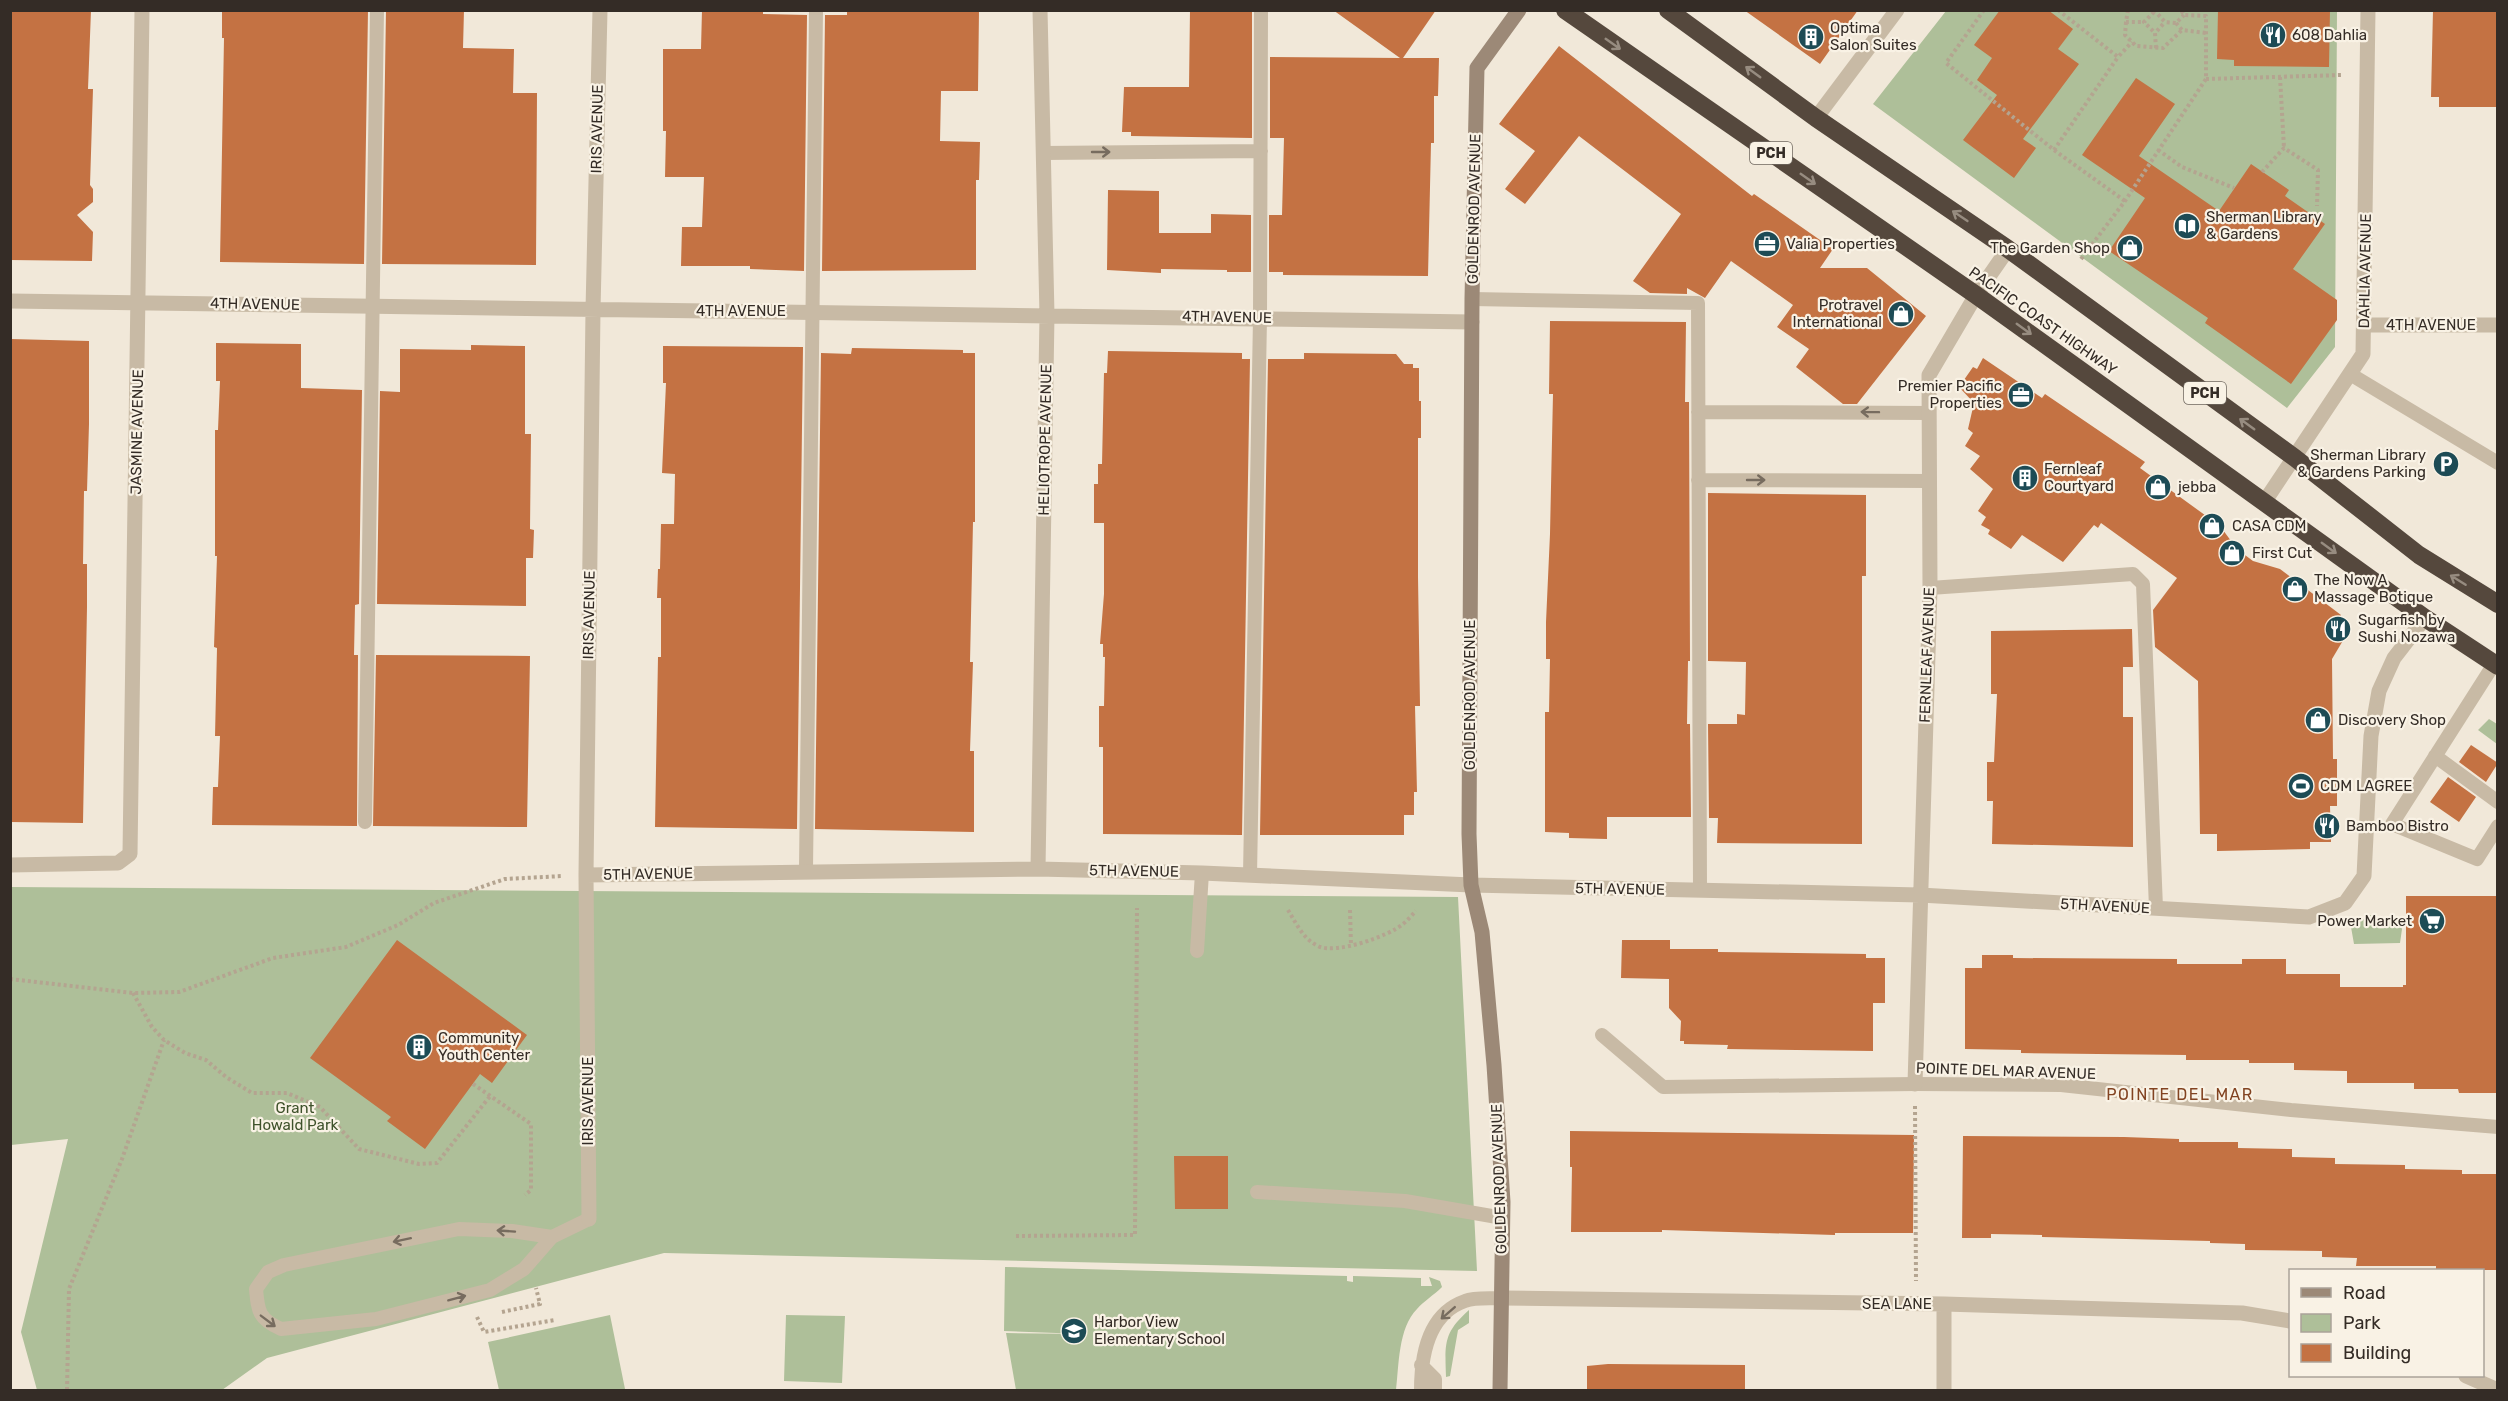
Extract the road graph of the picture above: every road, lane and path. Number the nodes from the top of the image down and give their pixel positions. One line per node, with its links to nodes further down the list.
1 (142, 10): 45 (street, JASMINE AVENUE)
2 (377, 10): 46 (lane)
3 (600, 10): 47 (street, IRIS AVENUE)
4 (816, 10): 48 (lane)
5 (1040, 10): 35 (street, HELIOTROPE AVENUE)
6 (1262, 10): 34 (lane)
7 (1519, 10): 43 (street, GOLDENROD AVENUE)
8 (1565, 10): 42 (highway, PACIFIC COAST HIGHWAY / PCH, one-way to 42)
9 (1668, 10): 30 (highway, PCH, one-way to 9)
10 (1897, 10): 30 (street)
11 (1984, 10): 32 (path)
12 (2058, 10): 26 (path)
13 (2127, 10): 17 (path)
14 (2368, 10): 52 (street, DAHLIA AVENUE)
15 (2154, 11): 18 (path); 19 (path)
16 (2182, 13): 20 (path); 23 (path)
17 (2126, 22): 18 (path); 24 (path)
18 (2144, 22): 22 (path)
19 (2164, 22): 20 (path); 22 (path)
20 (2176, 23): 21 (path)
21 (2182, 30): 23 (path); 25 (path)
22 (2155, 33): 25 (path)
23 (2206, 33): 29 (path)
24 (2132, 42): 25 (path); 26 (path)
25 (2156, 48)
26 (2118, 57): 32 (path)
27 (2342, 75): 28 (path)
28 (2280, 76): 29 (path); 31 (path)
29 (2206, 79): 33 (path)
30 (1816, 118): 40 (highway, PCH, one-way to 30)
31 (2283, 148): 36 (path); 39 (path)
32 (2054, 150): 38 (path)
33 (2158, 150): 37 (path); 38 (path)
34 (1260, 151): 35 (lane, one-way to 34); 50 (lane)
35 (1043, 153): 49 (street, HELIOTROPE AVENUE)
36 (2262, 172)
37 (2234, 188)
38 (2125, 201): 41 (path)
39 (2317, 206)
40 (2008, 249): 42 (street, FERNLEAF AVENUE); 57 (highway, PCH, one-way to 40)
41 (2081, 259)
42 (1977, 295): 56 (street, FERNLEAF AVENUE); 61 (highway, PACIFIC COAST HIGHWAY / PCH, one-way to 61)
43 (1472, 299): 51 (street, GOLDENROD AVENUE); 55 (lane)
44 (10, 301): 45 (street, 4TH AVENUE)
45 (139, 303): 46 (street, 4TH AVENUE); 72 (street, JASMINE AVENUE)
46 (373, 306): 47 (street, 4TH AVENUE); 68 (lane)
47 (593, 310): 48 (street, 4TH AVENUE); 76 (street, IRIS AVENUE)
48 (811, 312): 49 (street, 4TH AVENUE); 74 (lane)
49 (1047, 315): 50 (street, 4TH AVENUE); 73 (street, HELIOTROPE AVENUE)
50 (1260, 318): 51 (street, 4TH AVENUE); 77 (lane)
51 (1472, 322): 78 (street, GOLDENROD AVENUE)
52 (2364, 325): 53 (street, 4TH AVENUE); 54 (street, DAHLIA AVENUE)
53 (2498, 325)
54 (2350, 374): 57 (street, DAHLIA AVENUE); 58 (lane)
55 (1698, 412): 56 (lane, one-way to 55); 59 (lane)
56 (1929, 413): 60 (street, FERNLEAF AVENUE)
57 (2295, 458): 61 (street, DAHLIA AVENUE); 63 (highway, PCH, one-way to 57)
58 (2498, 463)
59 (1698, 480): 60 (lane, one-way to 60); 79 (lane)
60 (1928, 481): 62 (street, FERNLEAF AVENUE)
61 (2265, 501): 64 (highway, PACIFIC COAST HIGHWAY / PCH, one-way to 64)
62 (1930, 588): 80 (street, FERNLEAF AVENUE); 82 (lane)
63 (2498, 604)
64 (2425, 618): 65 (highway, PACIFIC COAST HIGHWAY / PCH); 70 (street, 5TH AVENUE)
65 (2496, 665): 66 (lane)
66 (2435, 756): 67 (lane); 69 (lane)
67 (2498, 802)
68 (365, 822)
69 (2392, 824): 70 (lane); 71 (lane)
70 (2367, 826): 82 (street, 5TH AVENUE)
71 (2498, 826)
72 (10, 865)
73 (1038, 869): 74 (street, 5TH AVENUE); 75 (street, 5TH AVENUE)
74 (806, 870): 76 (street, 5TH AVENUE)
75 (1202, 873): 77 (street, 5TH AVENUE); 87 (lane)
76 (586, 875): 89 (path); 99 (street, IRIS AVENUE)
77 (1250, 875): 78 (street, 5TH AVENUE)
78 (1471, 885): 79 (street, 5TH AVENUE); 98 (street, GOLDENROD AVENUE)
79 (1700, 890): 80 (street, 5TH AVENUE)
80 (1920, 895): 82 (street, 5TH AVENUE); 93 (street, FERNLEAF AVENUE)
81 (1137, 908): 100 (path)
82 (2156, 909)
83 (1288, 910): 86 (path)
84 (1350, 910): 86 (path)
85 (1416, 911): 86 (path)
86 (1352, 946)
87 (1197, 951)
88 (10, 979): 89 (path)
89 (133, 993): 91 (path)
90 (1602, 1035): 93 (lane, POINTE DEL MAR AVENUE)
91 (164, 1040): 94 (path); 112 (path)
92 (473, 1084): 94 (path)
93 (1915, 1084): 95 (lane, POINTE DEL MAR AVENUE); 105 (path)
94 (491, 1095): 97 (path)
95 (2498, 1127)
96 (1257, 1192): 98 (lane)
97 (525, 1195)
98 (1503, 1218): 103 (street, GOLDENROD AVENUE)
99 (589, 1219): 101 (lane)
100 (1016, 1236)
101 (552, 1237): 101 (lane, one-way to 101)
102 (535, 1286): 106 (path)
103 (1502, 1298): 105 (street, SEA LANE); 110 (lane, one-way to 110); 115 (street, GOLDENROD AVENUE)
104 (1944, 1304): 105 (street, SEA LANE); 109 (street, SEA LANE); 116 (street)
105 (1917, 1305)
106 (498, 1313)
107 (487, 1315): 108 (path)
108 (555, 1320)
109 (2289, 1321)
110 (1421, 1365): 113 (lane); 114 (lane)
111 (2468, 1377): 117 (street)
112 (67, 1390)
113 (1421, 1390)
114 (1435, 1390)
115 (1500, 1390)
116 (1944, 1390)
117 (2498, 1390)

